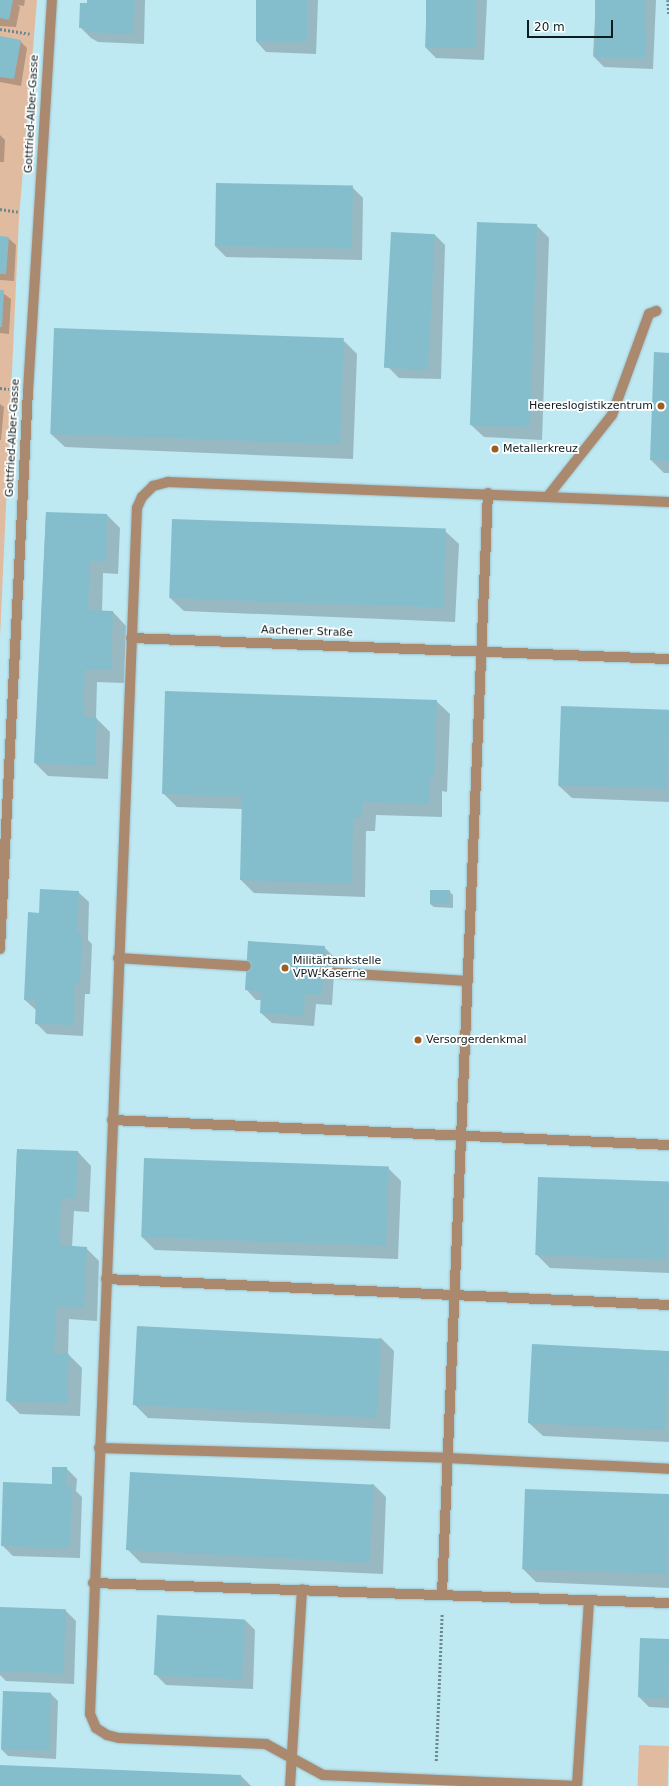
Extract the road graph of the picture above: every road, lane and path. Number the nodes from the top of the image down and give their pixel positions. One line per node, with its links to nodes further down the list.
1 (52, 0): 5 (street, Gottfried-Alber-Gasse)
2 (668, 0): 3 (path)
3 (669, 14)
4 (0, 28): 5 (path)
5 (48, 37): 13 (street, Gottfried-Alber-Gasse)
6 (656, 311): 8 (street)
7 (488, 493): 8 (street); 10 (street); 11 (street)
8 (548, 496): 9 (street)
9 (669, 502)
10 (131, 638): 11 (street, Aachener Straße); 14 (street)
11 (481, 651): 12 (street, Aachener Straße); 17 (street)
12 (669, 659)
13 (0, 949)
14 (118, 958): 15 (street); 18 (street)
15 (246, 966)
16 (323, 972): 17 (street)
17 (468, 981): 19 (street)
18 (112, 1120): 19 (street); 21 (street)
19 (462, 1136): 20 (street); 22 (street)
20 (669, 1145)
21 (106, 1279): 22 (street); 24 (street)
22 (455, 1294): 23 (street); 25 (street)
23 (669, 1305)
24 (99, 1448): 25 (street); 27 (street)
25 (448, 1458): 26 (street); 29 (street)
26 (669, 1469)
27 (93, 1582): 28 (street); 32 (street)
28 (302, 1589): 29 (street); 32 (street)
29 (442, 1594): 30 (street); 33 (path)
30 (589, 1600): 31 (street); 35 (street)
31 (669, 1603)
32 (291, 1757): 33 (street); 34 (street)
33 (435, 1780): 35 (street)
34 (290, 1786)
35 (577, 1786)

